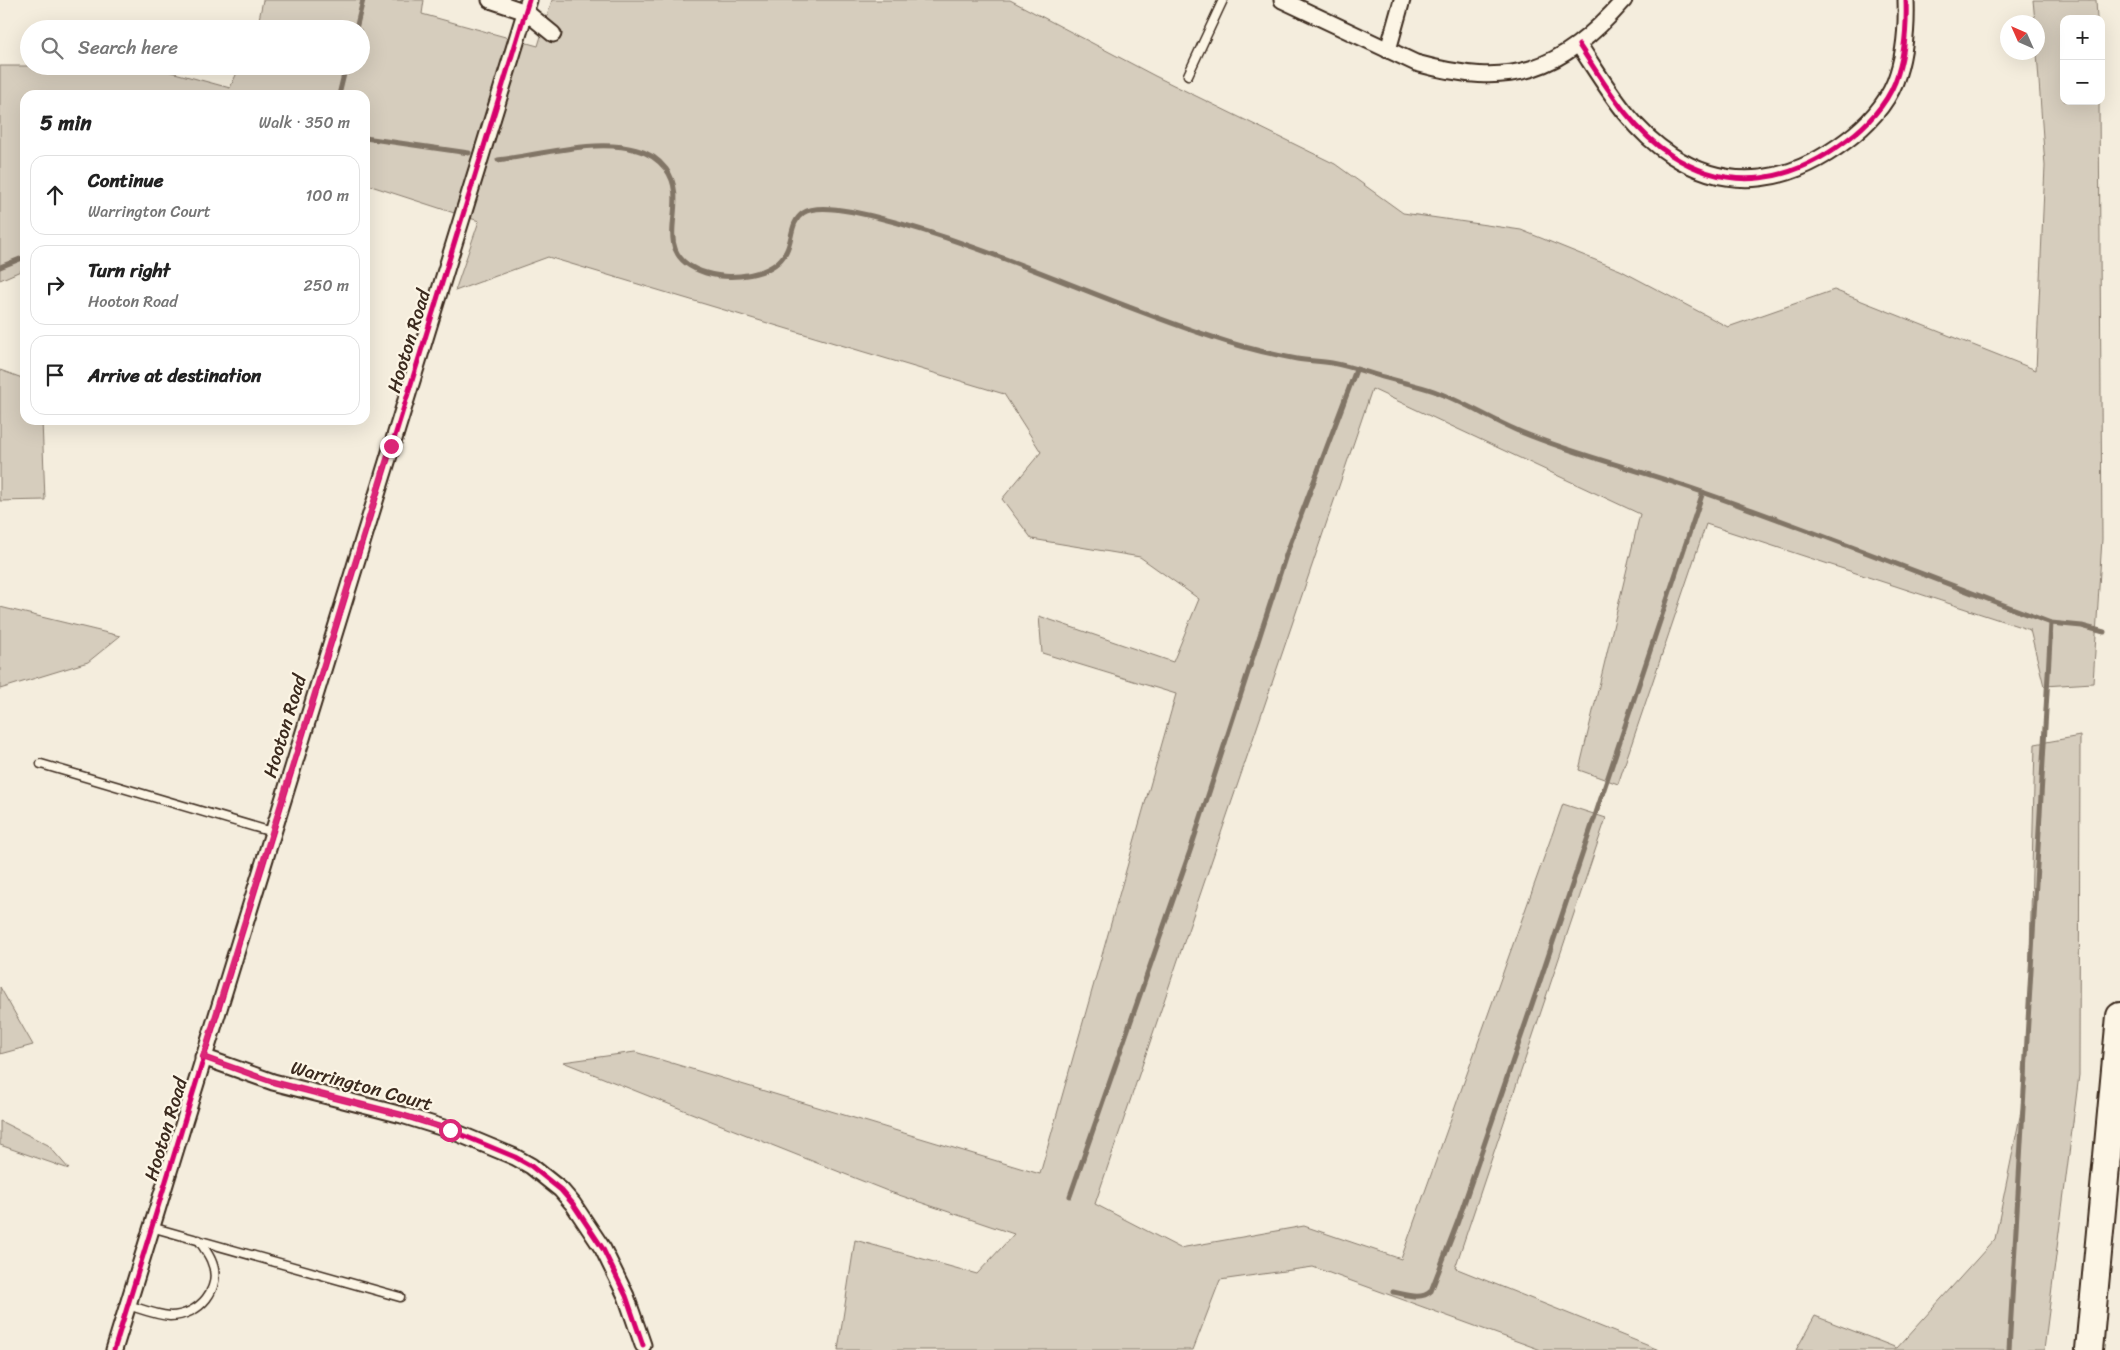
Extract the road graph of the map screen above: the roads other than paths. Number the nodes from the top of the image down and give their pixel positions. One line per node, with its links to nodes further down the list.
1 (490, 0): 7 (street)
2 (1223, 0): 11 (lane)
3 (1282, 0): 10 (street)
4 (1402, 0): 10 (street)
5 (1624, 0): 9 (street)
6 (1906, 0): 9 (street)
7 (527, 6): 8 (street); 13 (street, Hooton Road)
8 (553, 34)
9 (1579, 45): 10 (street)
10 (1388, 50)
11 (1188, 75)
12 (41, 764): 13 (lane)
13 (272, 832): 15 (street, Hooton Road)
14 (2120, 1016): 22 (highway)
15 (203, 1057): 16 (street, Hooton Road); 20 (street, Warrington Court)
16 (151, 1227): 17 (lane); 19 (street, Hooton Road)
17 (199, 1240): 18 (lane); 19 (lane)
18 (400, 1297)
19 (128, 1304): 21 (street, Hooton Road)
20 (643, 1346)
21 (114, 1350)
22 (2089, 1350)

